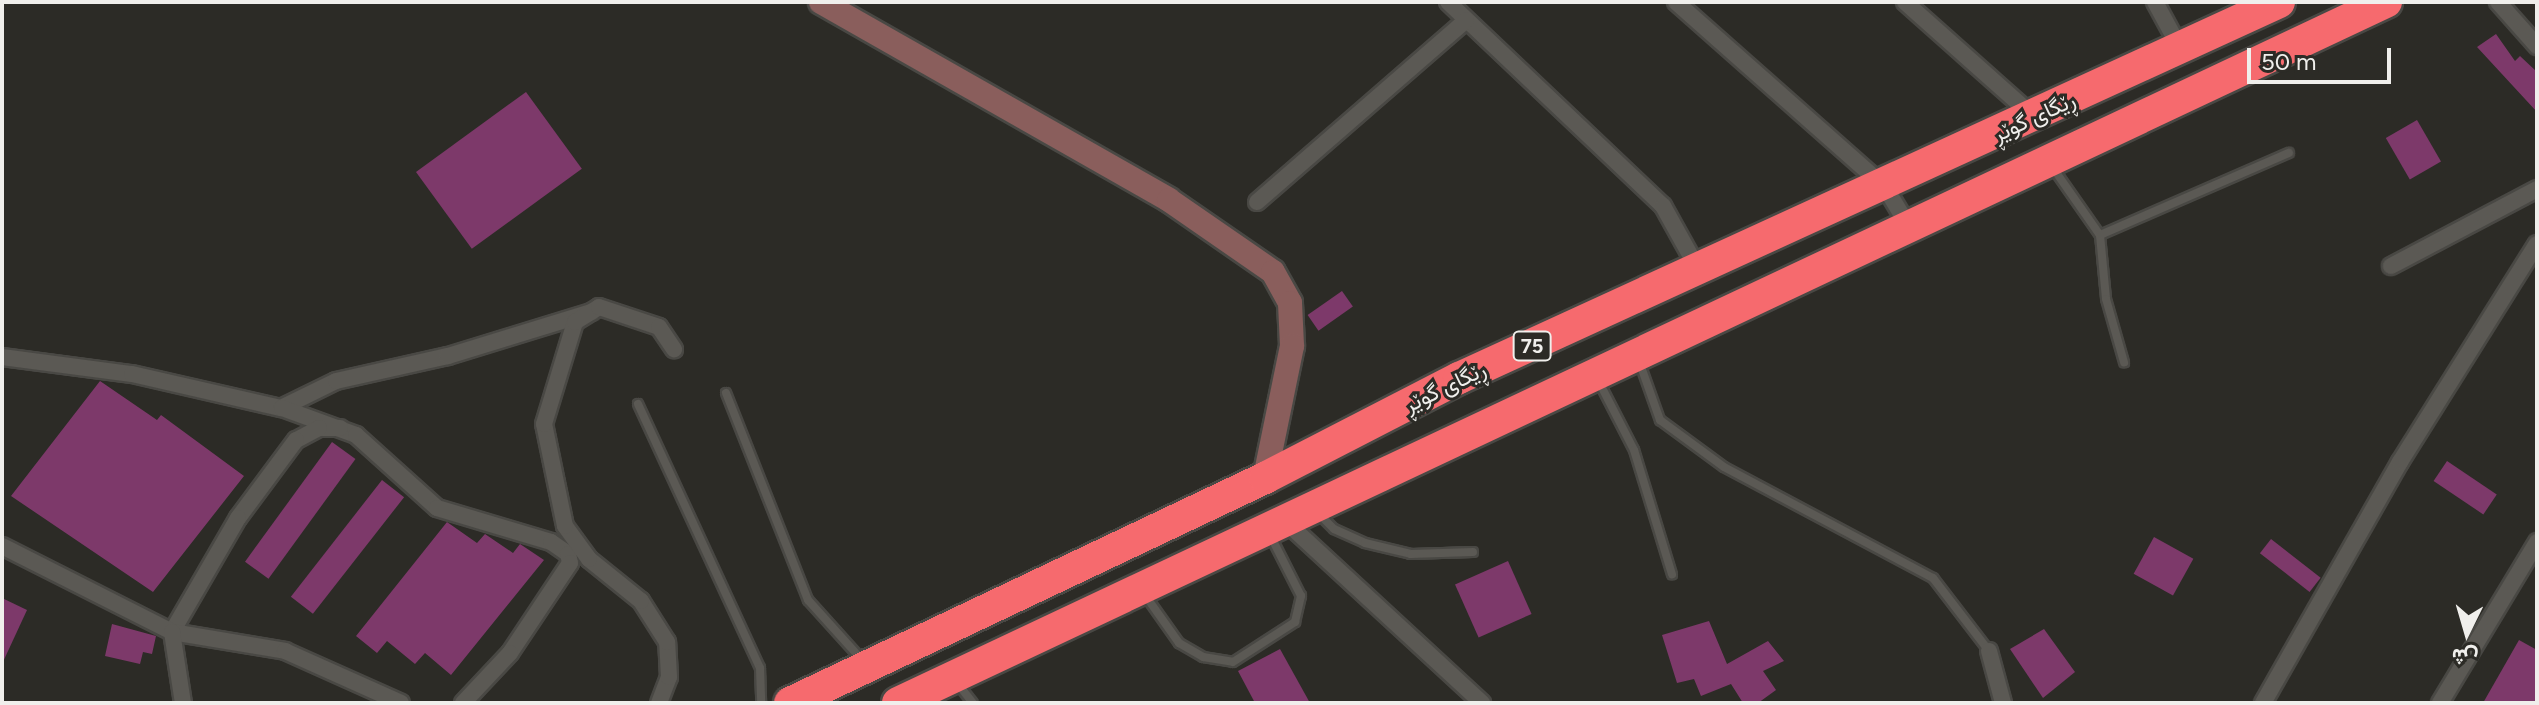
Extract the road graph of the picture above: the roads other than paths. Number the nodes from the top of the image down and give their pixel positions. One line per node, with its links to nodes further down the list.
1 (821, 2): 33 (street)
2 (1448, 2): 9 (street)
3 (1676, 2): 15 (street)
4 (1905, 2): 12 (street)
5 (2155, 2): 11 (street)
6 (2279, 2): 11 (highway, ڕێگای گوێڕ / 75)
7 (2386, 2): 14 (highway, ڕێگای گوێڕ / 75)
8 (2498, 2): 10 (street)
9 (1466, 20): 17 (street); 22 (street)
10 (2537, 46)
11 (2180, 48): 12 (highway, ڕێگای گوێڕ / 75)
12 (2034, 117): 15 (highway, ڕێگای گوێڕ / 75)
13 (2289, 153): 19 (lane)
14 (2048, 161): 18 (highway, ڕێگای گوێڕ / 75); 19 (lane)
15 (1885, 187): 18 (street); 22 (highway, ڕێگای گوێڕ / 75)
16 (2537, 189): 21 (street)
17 (1257, 202)
18 (1909, 227): 25 (highway, ڕێگای گوێڕ / 75)
19 (2100, 235): 27 (lane)
20 (2537, 244): 54 (street)
21 (2391, 266)
22 (1699, 271): 33 (highway, ڕێگای گوێڕ / 75)
23 (591, 312): 24 (street); 31 (street); 47 (street)
24 (674, 349)
25 (1637, 356): 28 (highway, ڕێگای گوێڕ / 75); 41 (lane)
26 (2, 357): 31 (street)
27 (2124, 362)
28 (1596, 376): 34 (highway, ڕێگای گوێڕ / 75); 38 (lane)
29 (726, 393): 42 (lane)
30 (638, 404): 48 (lane)
31 (281, 408): 32 (street)
32 (340, 428): 40 (street); 46 (street)
33 (1265, 478): 42 (highway, ڕێگای گوێڕ / 75)
34 (1289, 521): 37 (lane); 39 (highway, ڕێگای گوێڕ / 75); 39 (lane); 52 (street)
35 (2537, 542): 55 (street)
36 (2, 546): 40 (street)
37 (1473, 552)
38 (1672, 574)
39 (1141, 590): 43 (highway, ڕێگای گوێڕ / 75)
40 (172, 632): 44 (street); 45 (street)
41 (1989, 651): 53 (street)
42 (869, 666): 49 (highway, ڕێگای گوێڕ / 75)
43 (953, 677): 50 (highway, ڕێگای گوێڕ / 75); 51 (lane)
44 (183, 703)
45 (401, 703)
46 (463, 703)
47 (659, 703)
48 (761, 703)
49 (790, 703)
50 (898, 703)
51 (973, 703)
52 (1482, 703)
53 (2003, 703)
54 (2263, 703)
55 (2440, 703)

